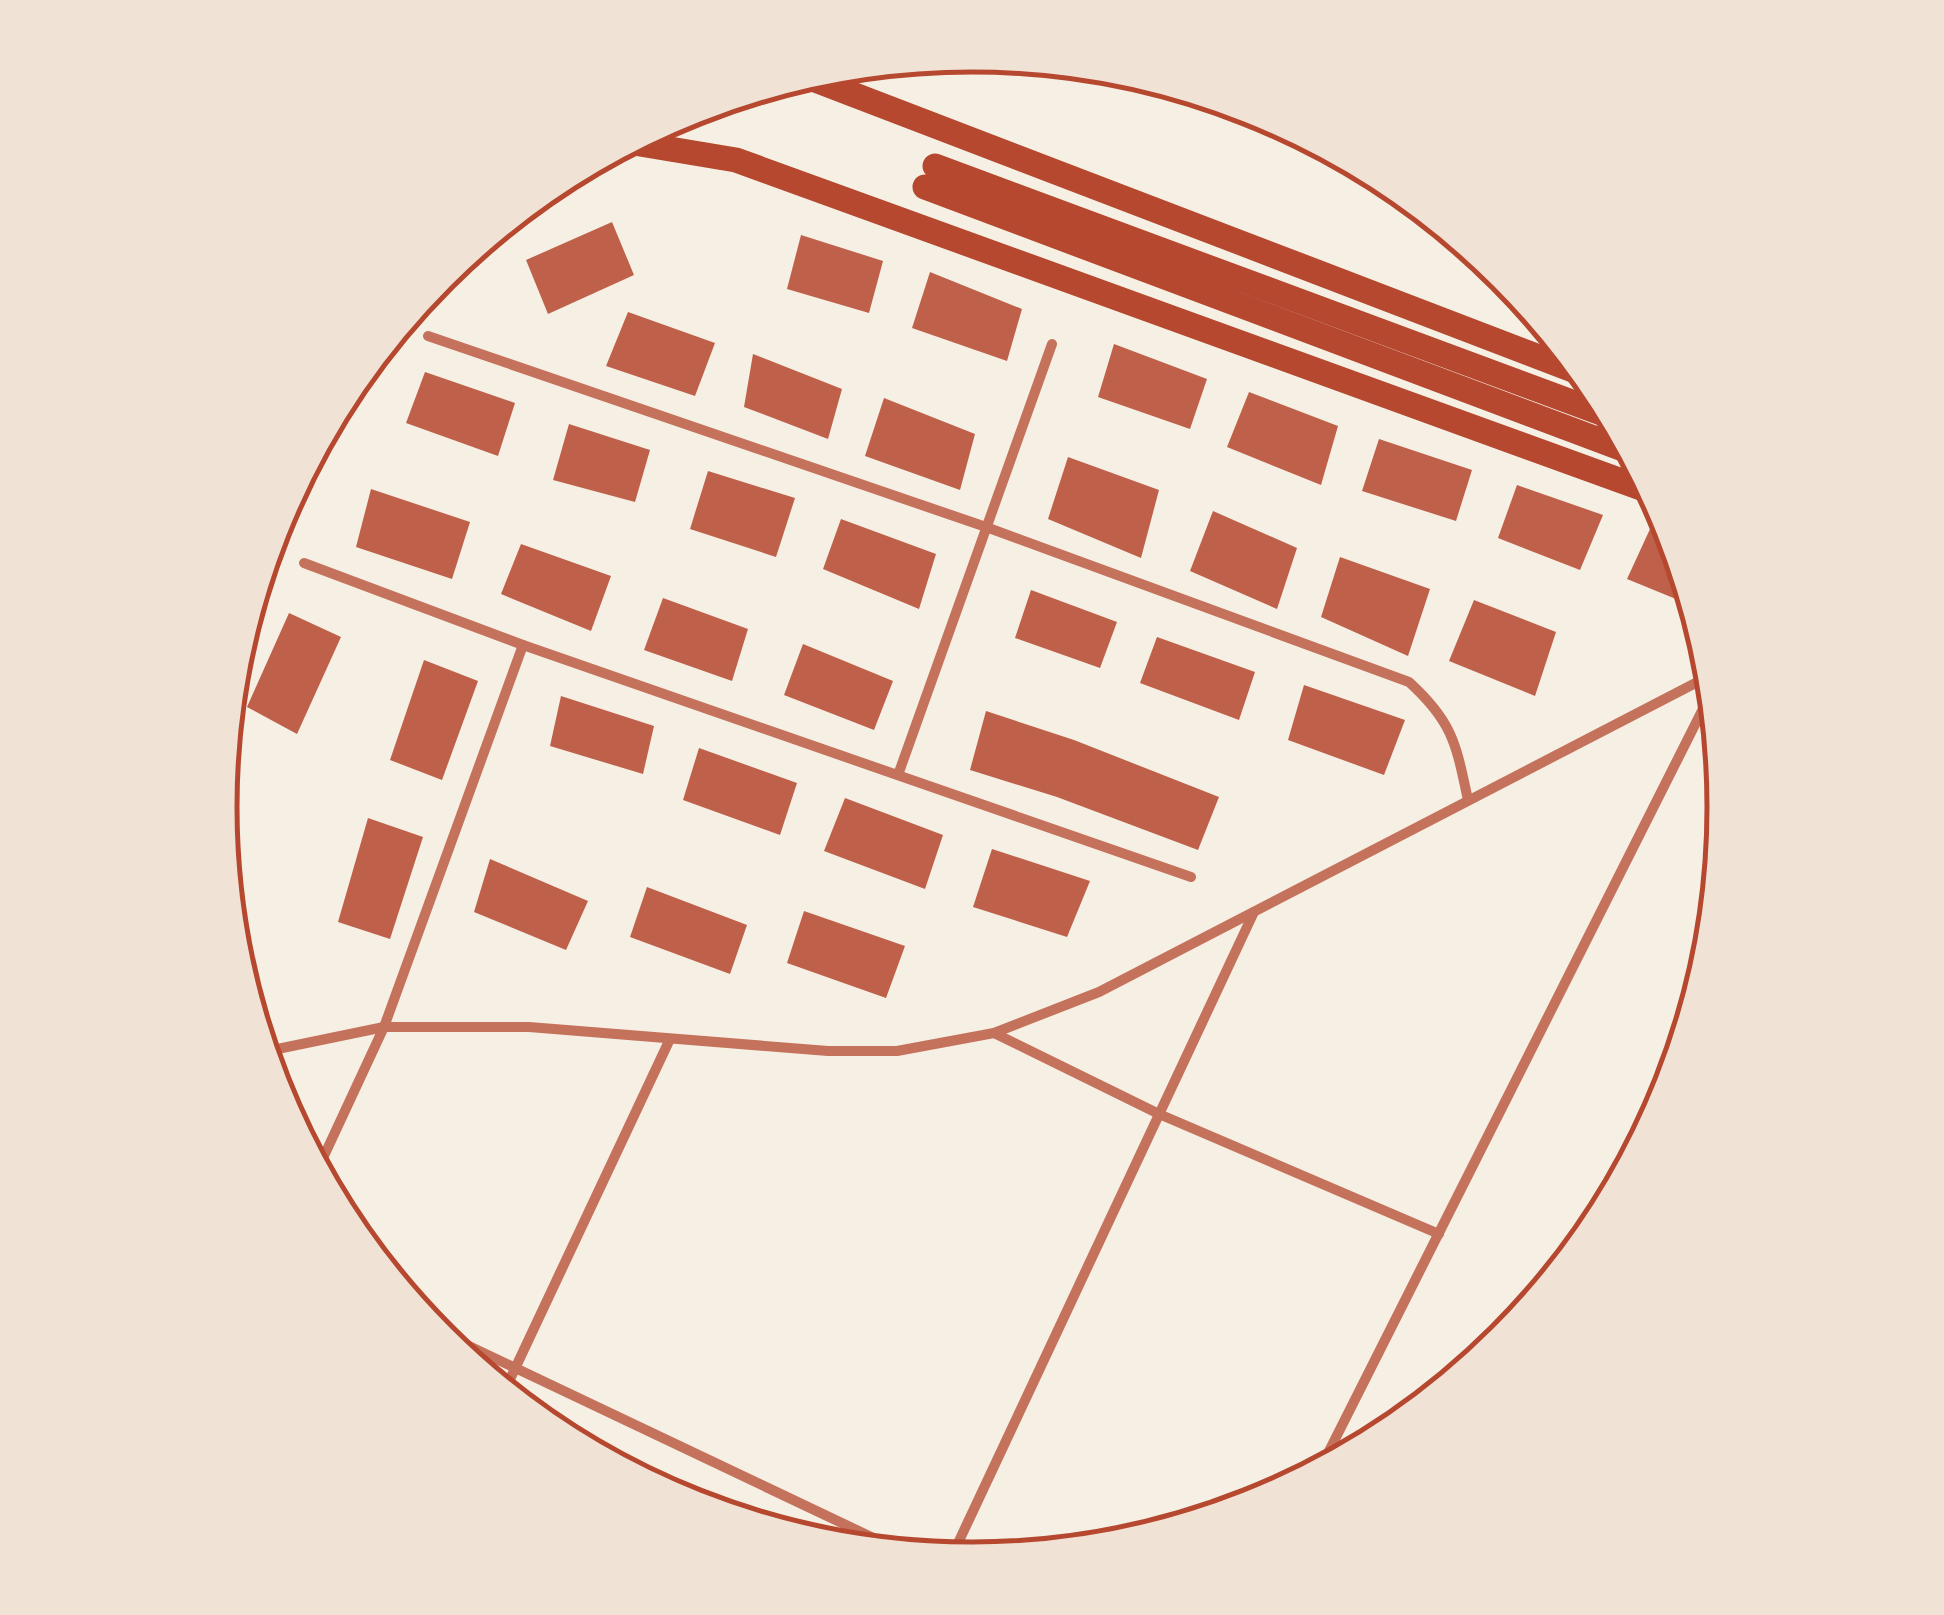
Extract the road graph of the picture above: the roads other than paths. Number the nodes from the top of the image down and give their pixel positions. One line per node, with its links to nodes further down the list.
1 (832, 87): 5 (main road)
2 (652, 146): 8 (main road)
3 (428, 336): 9 (street)
4 (1052, 344): 9 (street)
5 (1559, 366)
6 (1589, 409): 7 (main road)
7 (1611, 444)
8 (1632, 485)
9 (986, 527): 14 (street); 15 (street)
10 (304, 563): 11 (street)
11 (522, 645): 14 (street); 18 (street)
12 (1696, 683): 15 (street)
13 (1701, 714): 24 (street)
14 (898, 775): 16 (street)
15 (1468, 800): 17 (street)
16 (1191, 877)
17 (1255, 911): 19 (street); 22 (street)
18 (384, 1027): 20 (street); 21 (street); 23 (street)
19 (994, 1033): 20 (street); 22 (street)
20 (670, 1039): 26 (street)
21 (278, 1049)
22 (1159, 1114): 24 (street); 30 (street)
23 (324, 1155)
24 (1439, 1234): 28 (street)
25 (475, 1349): 26 (street)
26 (516, 1368): 27 (street); 29 (street)
27 (510, 1379)
28 (1330, 1449)
29 (863, 1534)
30 (959, 1542)

